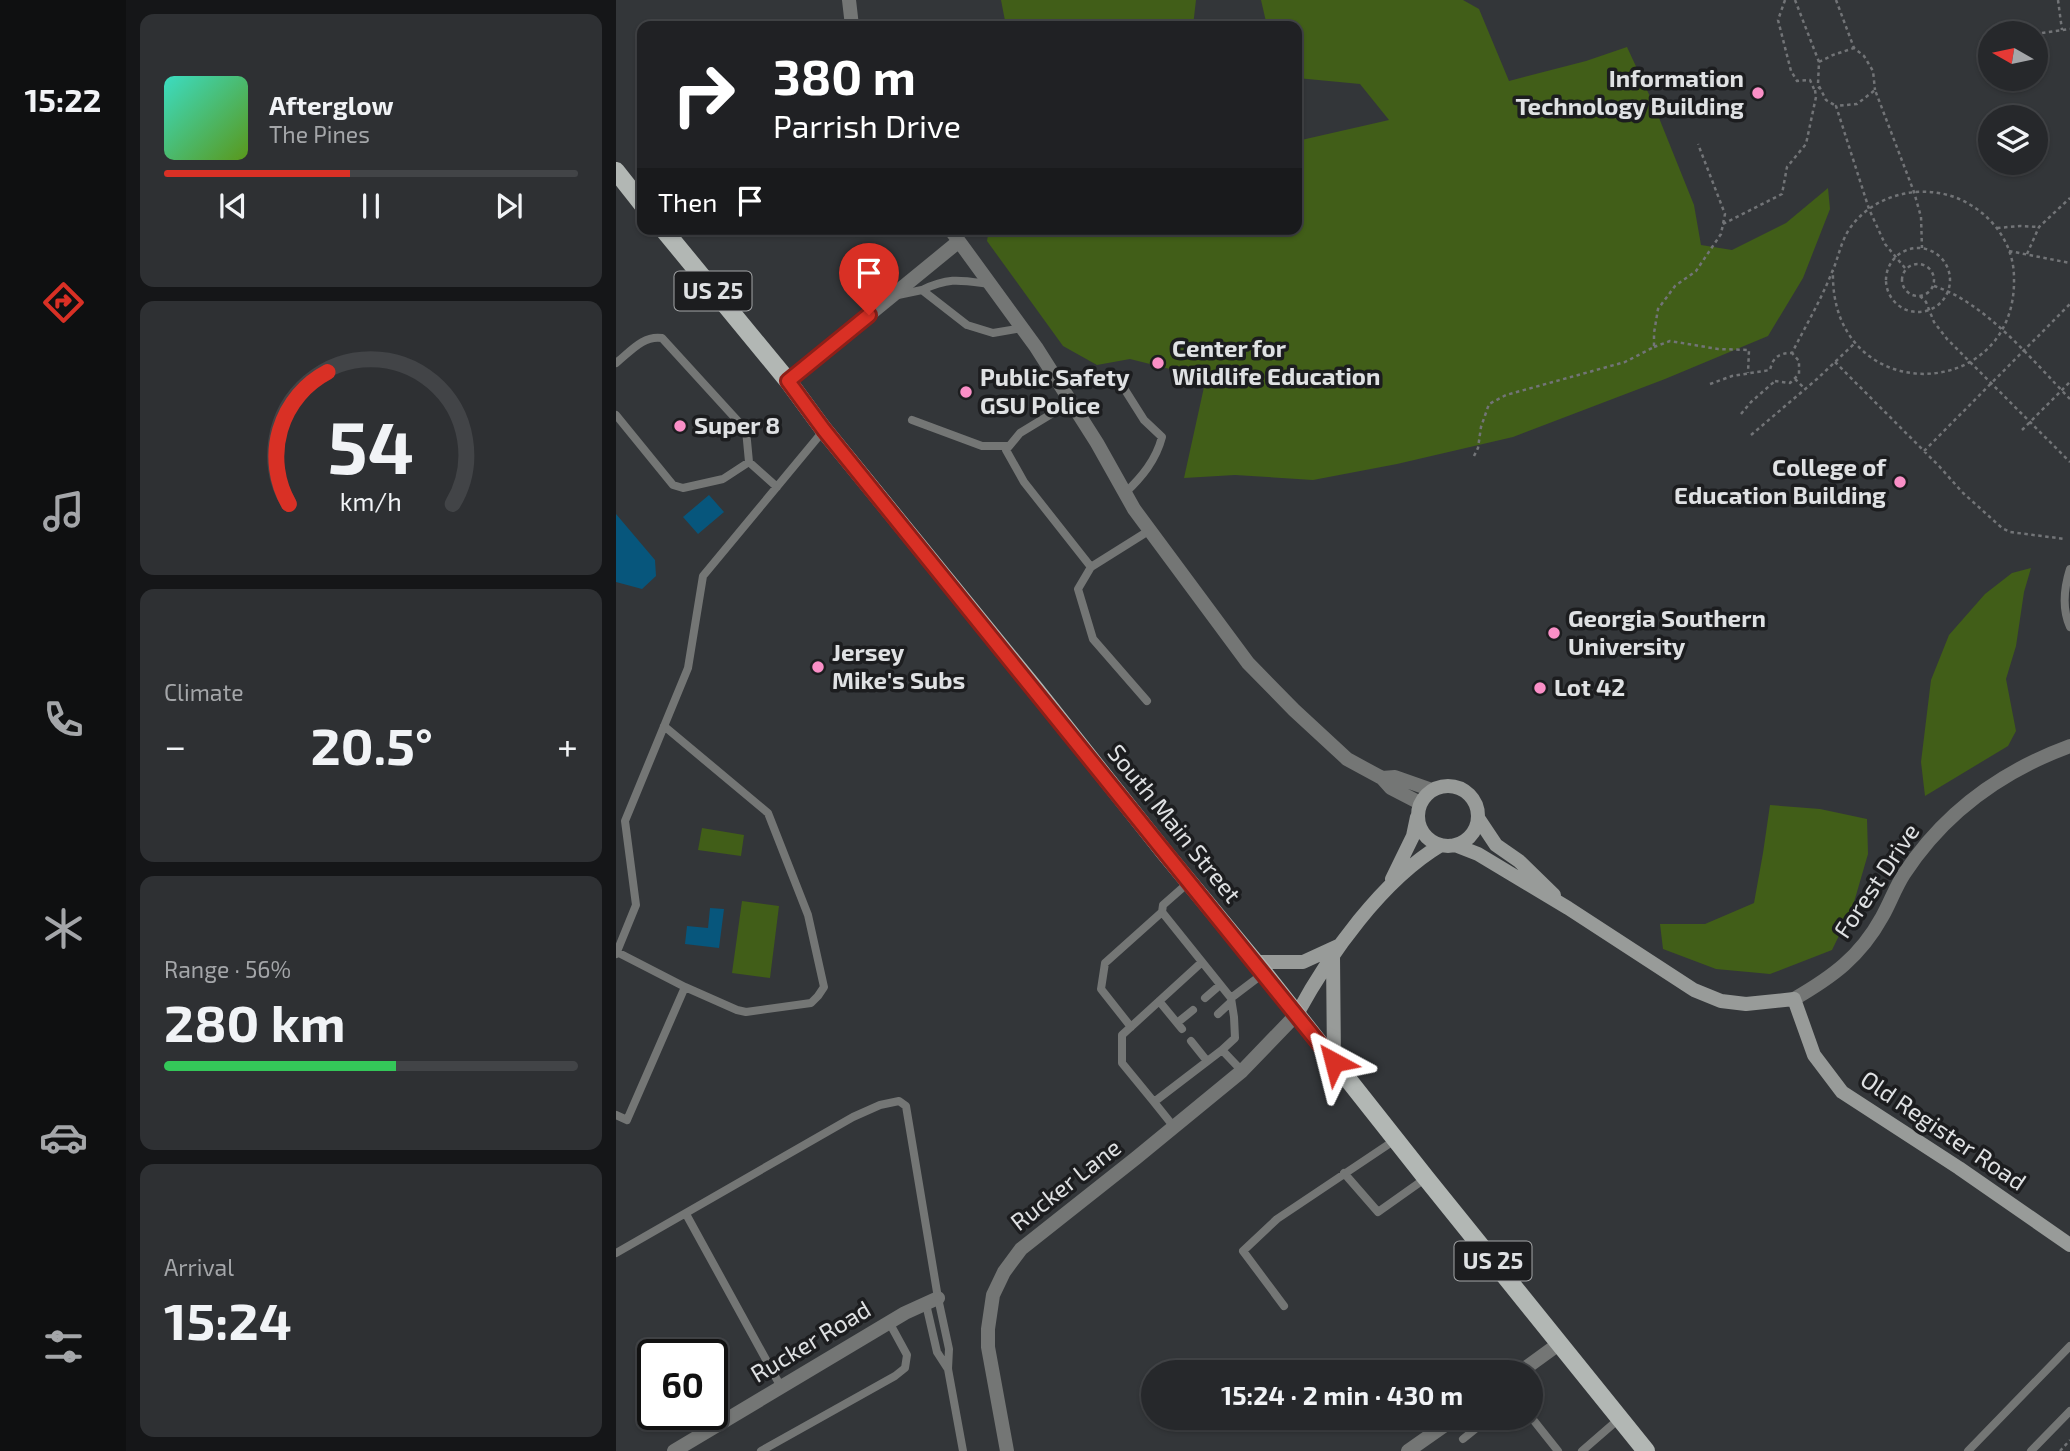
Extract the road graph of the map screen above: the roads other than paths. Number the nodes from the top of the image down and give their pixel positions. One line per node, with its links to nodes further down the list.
1 (849, 0): 2 (street)
2 (851, 21)
3 (616, 171): 4 (main road)
4 (637, 198)
5 (668, 235): 12 (main road, South Main Street / US 25)
6 (954, 236): 7 (street); 9 (street)
7 (989, 284): 8 (lane); 10 (street)
8 (922, 290): 9 (lane); 10 (lane)
9 (892, 296): 12 (street)
10 (1021, 328): 14 (street)
11 (616, 363): 19 (lane)
12 (792, 377): 17 (main road, South Main Street / US 25)
13 (1120, 382): 21 (lane)
14 (1071, 402): 18 (lane); 21 (street)
15 (616, 415): 19 (lane)
16 (912, 420): 18 (lane)
17 (824, 430): 20 (lane); 34 (main road, South Main Street / US 25)
18 (1009, 446): 23 (lane)
19 (749, 461): 20 (lane)
20 (778, 487): 27 (lane)
21 (1125, 493): 22 (street)
22 (1150, 530): 23 (lane); 29 (street)
23 (1091, 567): 26 (lane)
24 (2070, 569): 25 (lane)
25 (2070, 628)
26 (1147, 701)
27 (664, 726): 39 (lane); 43 (lane)
28 (2070, 746): 45 (street, Forest Drive)
29 (1382, 778): 30 (street); 31 (street)
30 (1432, 790): 31 (street); 32 (street)
31 (1419, 810): 33 (street); 35 (street)
32 (1478, 818): 33 (street); 36 (street)
33 (1448, 845): 35 (street); 36 (street)
34 (1188, 883): 37 (lane); 41 (main road, South Main Street / US 25)
35 (1388, 886): 38 (street)
36 (1568, 908): 45 (street)
37 (1162, 912): 40 (lane); 51 (lane)
38 (1337, 950): 41 (street); 50 (street); 55 (street)
39 (616, 953): 43 (lane)
40 (1202, 962): 42 (lane); 47 (lane)
41 (1260, 967): 46 (lane); 50 (main road, South Main Street / US 25)
42 (1220, 985): 44 (lane); 46 (lane)
43 (685, 988): 58 (lane)
44 (1205, 998)
45 (1794, 999): 64 (street, Old Register Road)
46 (1231, 1000): 49 (lane); 53 (lane)
47 (1159, 1001): 48 (lane); 51 (lane)
48 (1193, 1010)
49 (1218, 1014)
50 (1297, 1014): 55 (main road, South Main Street / US 25); 56 (street, Rucker Lane)
51 (1131, 1027): 57 (lane)
52 (1191, 1041): 54 (lane)
53 (1222, 1049): 54 (lane); 56 (lane)
54 (1207, 1060): 57 (lane)
55 (1334, 1062): 60 (main road, South Main Street / US 25)
56 (1242, 1070): 59 (street, Rucker Lane)
57 (1154, 1102): 59 (lane)
58 (616, 1115)
59 (1174, 1127): 83 (street, Rucker Lane)
60 (1395, 1140): 61 (lane); 62 (main road, South Main Street / US 25)
61 (1344, 1173): 62 (lane); 67 (lane)
62 (1426, 1178): 69 (main road, South Main Street / US 25)
63 (686, 1214): 65 (lane); 66 (lane); 73 (lane)
64 (2070, 1245)
65 (616, 1253)
66 (932, 1301): 68 (street, Rucker Road); 72 (lane); 72 (lane)
67 (1284, 1306)
68 (890, 1322): 73 (street, Rucker Road); 81 (lane)
69 (1560, 1343): 71 (street); 75 (main road, South Main Street / US 25)
70 (2070, 1346): 88 (lane)
71 (1537, 1360)
72 (948, 1369): 82 (lane)
73 (781, 1387): 80 (street, Rucker Road)
74 (2070, 1411): 89 (lane)
75 (1620, 1418): 86 (lane); 87 (main road, South Main Street / US 25)
76 (1438, 1430): 84 (street)
77 (1473, 1430): 79 (lane)
78 (1541, 1430): 85 (lane)
79 (1463, 1438)
80 (674, 1451)
81 (761, 1451)
82 (963, 1451)
83 (1007, 1451)
84 (1408, 1451)
85 (1558, 1451)
86 (1582, 1451)
87 (1646, 1451)
88 (1968, 1451)
89 (2031, 1451)

